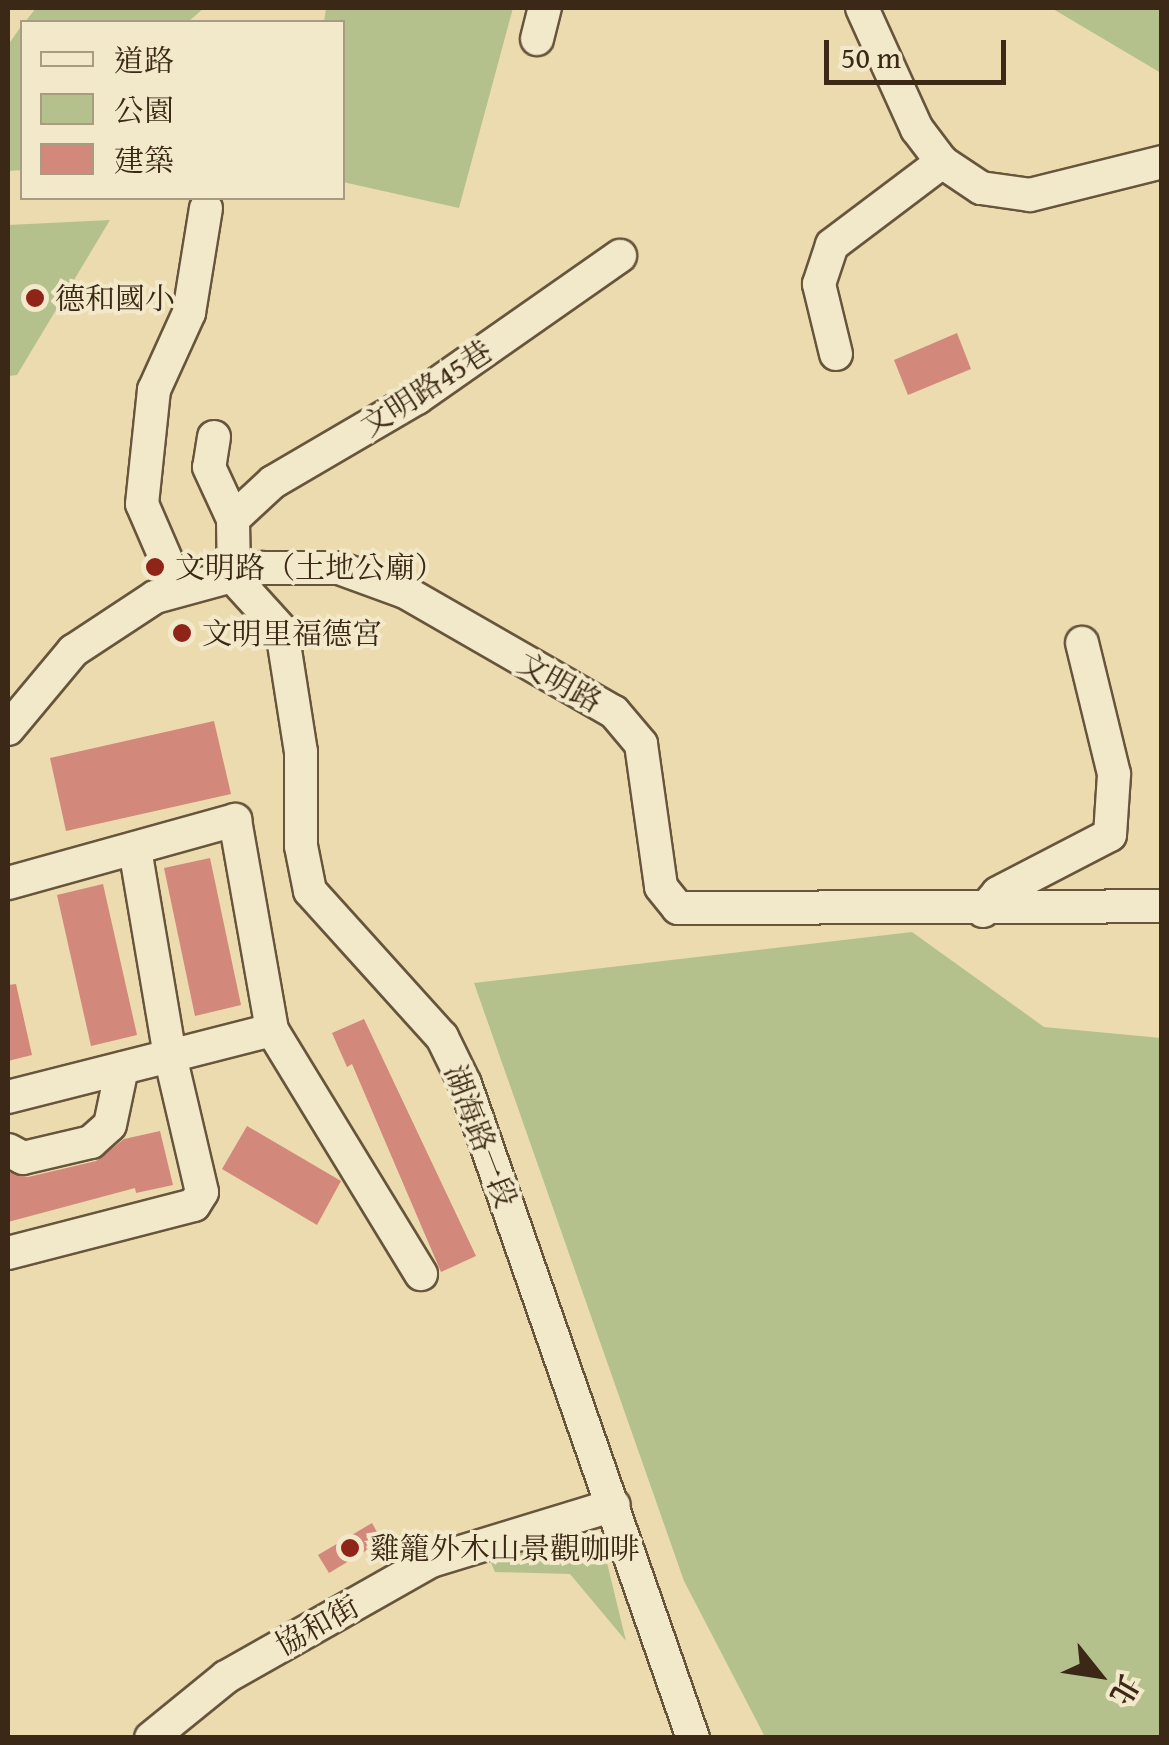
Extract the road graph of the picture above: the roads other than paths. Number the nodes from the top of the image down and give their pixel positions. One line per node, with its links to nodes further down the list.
1 (862, 8): 2 (street)
2 (942, 162): 3 (street); 6 (street)
3 (1162, 162)
4 (206, 208): 10 (street)
5 (620, 256): 8 (street, 文明路45巷)
6 (836, 354)
7 (214, 438): 8 (street)
8 (232, 518): 9 (street)
9 (234, 578): 10 (street, 文明路); 16 (street, 文明路); 24 (street, 湖海路一段)
10 (178, 587): 12 (street, 文明路)
11 (1082, 643): 16 (street)
12 (8, 730)
13 (135, 849): 14 (street); 17 (street); 18 (street)
14 (8, 883)
15 (1162, 906): 16 (street, 文明路)
16 (983, 911)
17 (272, 1030): 18 (street); 23 (street)
18 (170, 1056): 19 (street); 22 (street)
19 (122, 1068): 20 (street); 21 (street)
20 (8, 1097)
21 (8, 1150)
22 (8, 1253)
23 (420, 1274)
24 (614, 1505): 25 (street, 協和街); 26 (street, 湖海路一段)
25 (150, 1738)
26 (694, 1738)

